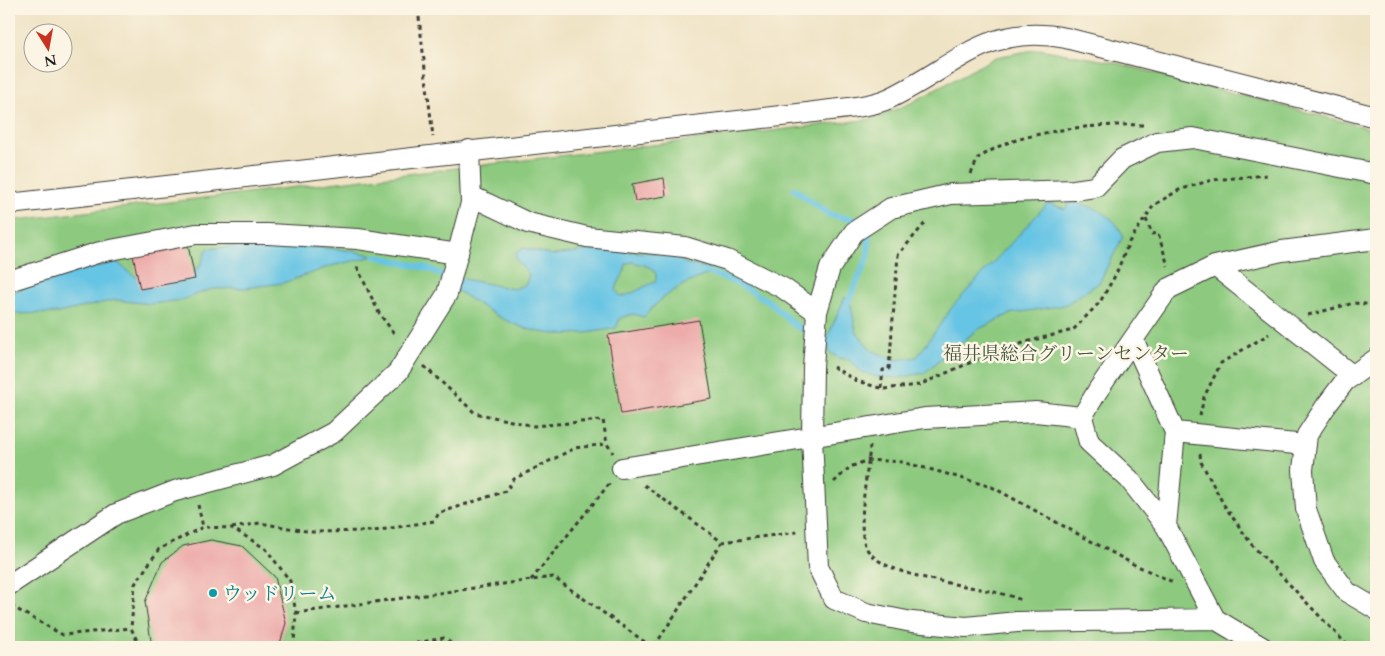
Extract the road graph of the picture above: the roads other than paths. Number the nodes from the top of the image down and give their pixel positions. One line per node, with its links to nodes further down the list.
1 (1376, 117): 2 (street)
2 (469, 150): 4 (street); 5 (street)
3 (1376, 174): 10 (street)
4 (471, 196): 7 (street); 10 (street)
5 (9, 204)
6 (1376, 239): 8 (street)
7 (458, 254): 9 (street); 20 (street)
8 (1215, 266): 11 (street); 13 (street)
9 (9, 281)
10 (817, 312): 16 (street)
11 (1133, 339): 14 (street); 15 (street)
12 (1376, 360): 13 (street)
13 (1353, 376): 17 (street)
14 (1082, 417): 16 (street); 19 (street)
15 (1175, 432): 17 (street); 19 (street)
16 (812, 437): 18 (street); 22 (street)
17 (1306, 445): 21 (street)
18 (622, 468)
19 (1166, 526): 22 (street)
20 (9, 585)
21 (1376, 609)
22 (1215, 619): 23 (street)
23 (1262, 647)

